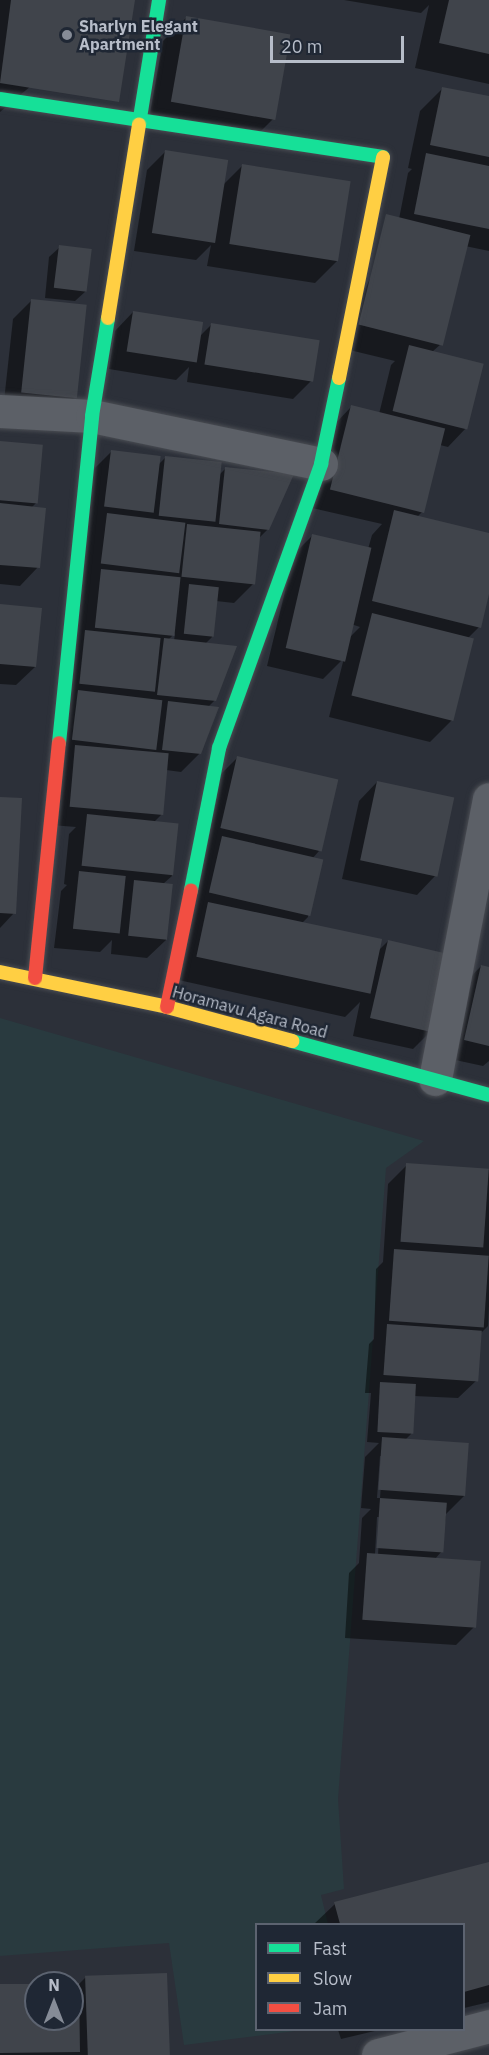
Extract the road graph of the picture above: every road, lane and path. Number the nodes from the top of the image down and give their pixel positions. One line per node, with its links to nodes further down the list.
1 (159, 0): 3 (street)
2 (0, 99): 3 (street)
3 (141, 121): 5 (street); 6 (street)
4 (0, 411): 5 (street)
5 (92, 416): 6 (street); 9 (street)
6 (321, 464): 10 (street)
7 (489, 799): 11 (street)
8 (0, 972): 9 (street, Horamavu Agara Road)
9 (35, 978): 10 (street, Horamavu Agara Road)
10 (167, 1008): 11 (street, Horamavu Agara Road)
11 (435, 1079): 12 (street, Horamavu Agara Road)
12 (489, 1095)
13 (489, 2026): 14 (street)
14 (378, 2055)

